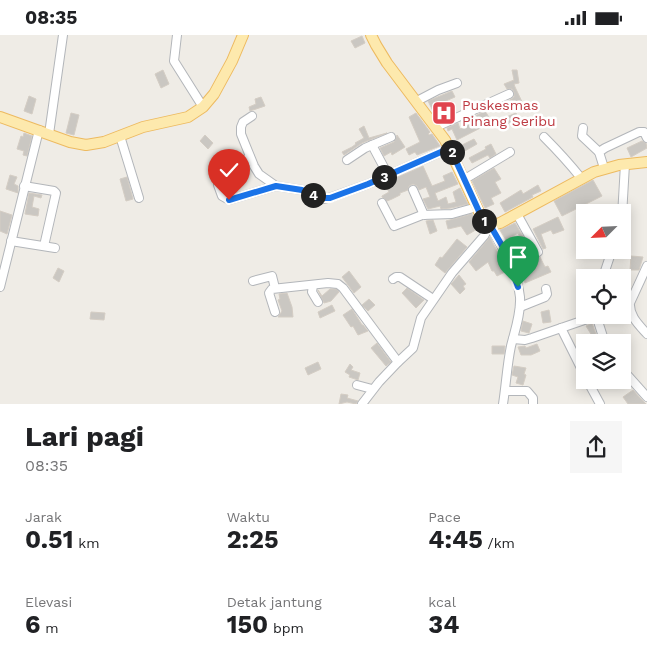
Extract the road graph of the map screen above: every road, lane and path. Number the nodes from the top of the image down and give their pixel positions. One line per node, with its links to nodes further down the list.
1 (62, 35): 14 (street)
2 (178, 35): 8 (street)
3 (243, 35): 8 (main road)
4 (372, 35): 7 (main road)
5 (457, 83): 7 (street)
6 (509, 94): 11 (street)
7 (417, 101): 11 (main road)
8 (203, 107): 15 (main road)
9 (252, 116): 23 (street)
10 (0, 117): 13 (main road)
11 (436, 127): 20 (main road)
12 (583, 128): 22 (street)
13 (39, 130): 14 (main road); 31 (street)
14 (49, 134): 15 (main road)
15 (120, 135): 34 (street)
16 (646, 135): 22 (street)
17 (391, 137): 19 (street)
18 (544, 137): 29 (street)
19 (372, 145): 24 (street); 28 (street)
20 (450, 148): 28 (street); 30 (main road)
21 (510, 152): 30 (street)
22 (599, 153): 27 (street)
23 (250, 157): 32 (street); 32 (street)
24 (347, 160)
25 (647, 162): 26 (main road)
26 (625, 164): 27 (main road); 36 (street)
27 (604, 169): 29 (main road)
28 (388, 175): 32 (street)
29 (581, 178): 38 (main road)
30 (465, 179): 37 (main road)
31 (24, 186): 41 (street); 42 (street)
32 (276, 186)
33 (413, 190): 39 (street)
34 (140, 198)
35 (382, 203): 39 (street)
36 (623, 204)
37 (477, 207): 39 (street); 40 (main road)
38 (517, 214): 40 (main road); 45 (street)
39 (424, 215)
40 (490, 225): 45 (street); 53 (street)
41 (11, 241): 42 (street); 50 (street)
42 (44, 246): 43 (street)
43 (55, 248)
44 (647, 266): 48 (street)
45 (514, 274): 55 (street)
46 (393, 279): 53 (street)
47 (253, 281): 51 (street)
48 (644, 282): 59 (street)
49 (313, 285): 51 (street); 54 (street); 62 (street)
50 (0, 287)
51 (275, 288): 56 (street)
52 (546, 289): 55 (street)
53 (434, 299): 62 (street)
54 (318, 302)
55 (520, 307): 60 (street)
56 (275, 311)
57 (576, 322): 58 (street)
58 (561, 328): 60 (street); 61 (street)
59 (647, 334)
60 (513, 339): 67 (street)
61 (576, 358)
62 (398, 361): 65 (street)
63 (631, 379): 68 (street)
64 (357, 385): 65 (street)
65 (372, 389): 69 (street)
66 (592, 389): 72 (street)
67 (505, 391): 70 (street); 71 (street)
68 (647, 397)
69 (362, 404)
70 (503, 404)
71 (533, 404)
72 (600, 404)

